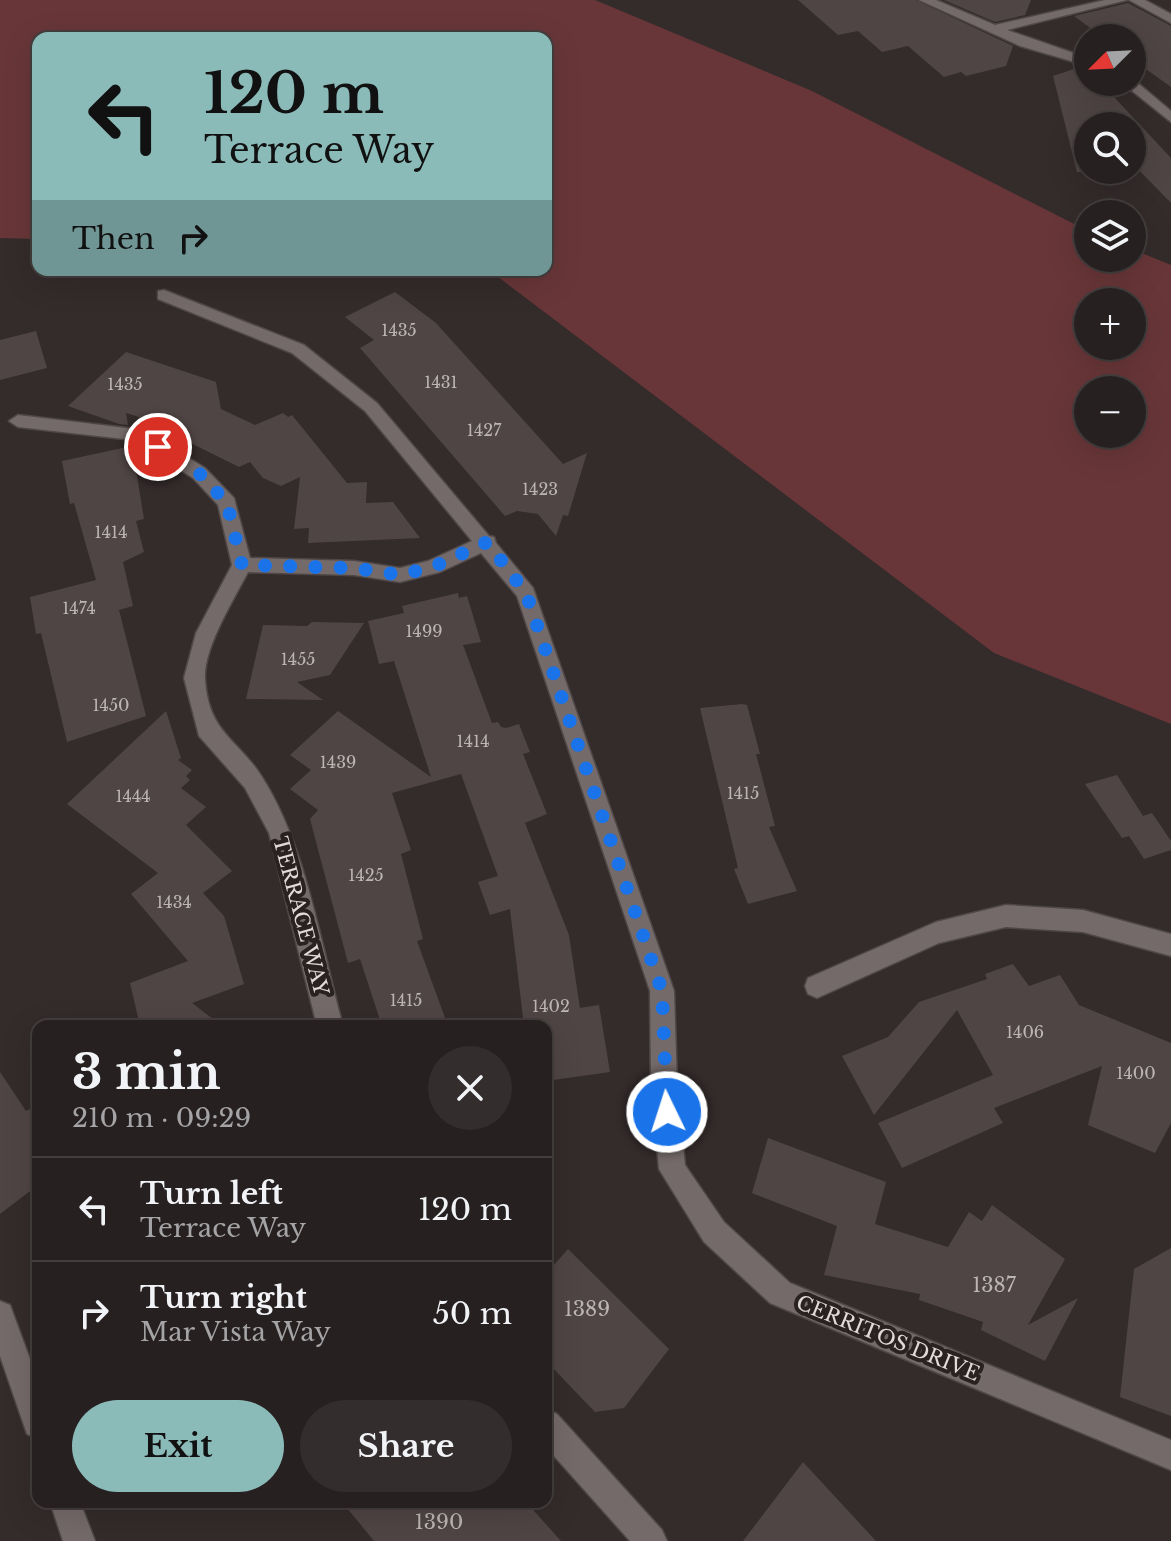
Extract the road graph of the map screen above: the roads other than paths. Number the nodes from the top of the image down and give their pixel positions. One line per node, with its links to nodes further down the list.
1 (925, 0): 5 (street)
2 (1121, 0): 5 (street)
3 (1135, 0): 4 (street)
4 (1171, 19)
5 (992, 30): 6 (street)
6 (1074, 57)
7 (1145, 96): 8 (street)
8 (1171, 118)
9 (164, 295): 11 (street, CERRITOS DRIVE)
10 (18, 421): 12 (street)
11 (487, 542): 12 (street); 19 (street, CERRITOS DRIVE)
12 (242, 565): 15 (street, TERRACE WAY)
13 (1171, 945): 14 (street)
14 (817, 986)
15 (328, 1020)
16 (0, 1315): 17 (street)
17 (32, 1406)
18 (552, 1432): 22 (street)
19 (1171, 1455)
20 (67, 1508): 21 (street)
21 (79, 1541)
22 (651, 1541)

